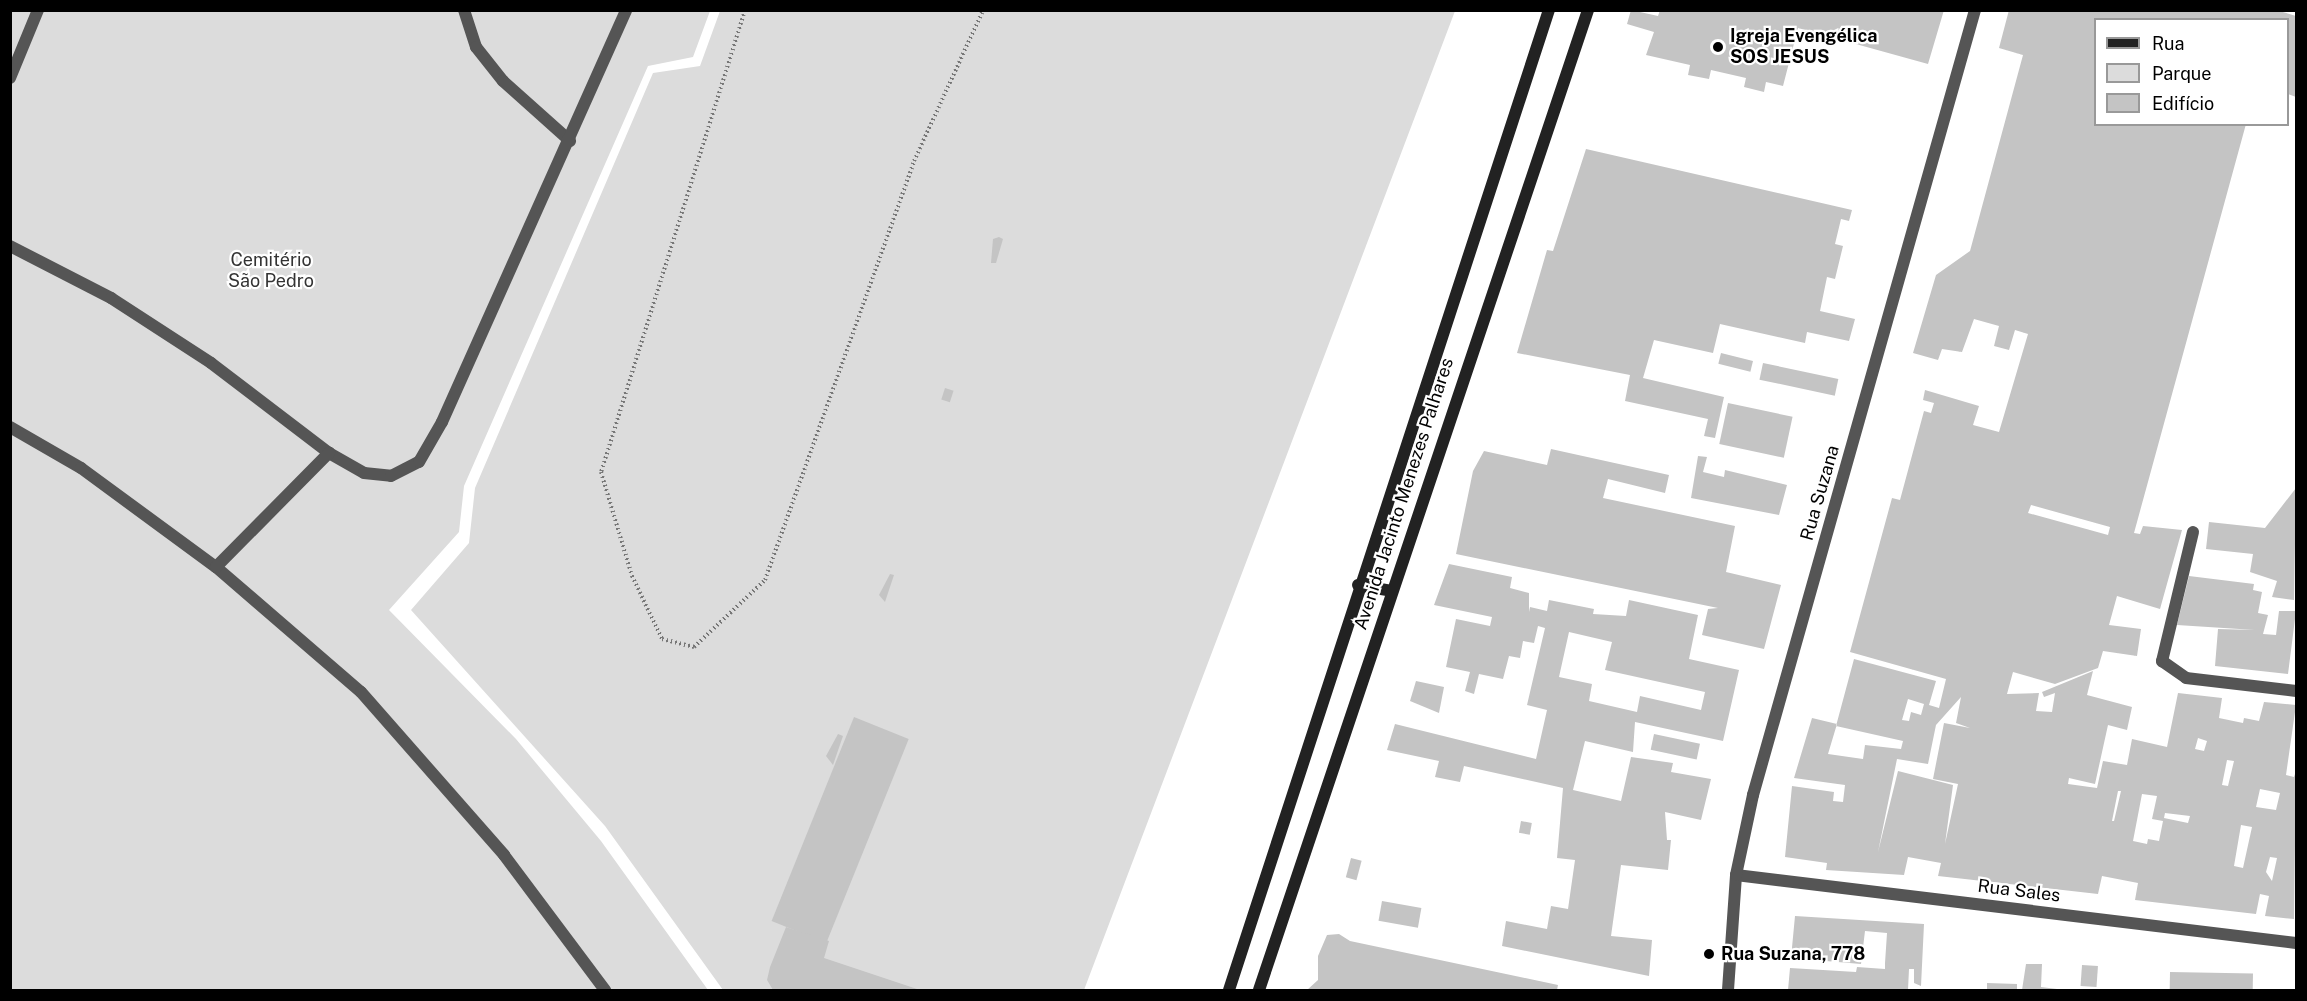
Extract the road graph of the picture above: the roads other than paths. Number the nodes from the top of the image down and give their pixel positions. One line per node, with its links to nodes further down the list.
1 (38, 10): 7 (street)
2 (464, 10): 8 (street)
3 (626, 10): 8 (street)
4 (1549, 10): 14 (main road, Avenida Jacinto Menezes Palhares)
5 (1588, 10): 15 (main road, Avenida Jacinto Menezes Palhares)
6 (1974, 10): 17 (street, Rua Suzana)
7 (10, 78)
8 (570, 141): 11 (street)
9 (10, 246): 11 (street)
10 (10, 427): 13 (street)
11 (328, 453): 13 (street)
12 (2193, 532): 16 (street)
13 (216, 567): 19 (street)
14 (1358, 585): 15 (main road); 20 (main road, Avenida Jacinto Menezes Palhares)
15 (1391, 591): 21 (main road, Avenida Jacinto Menezes Palhares)
16 (2296, 691)
17 (1736, 875): 18 (street, Rua Sales); 22 (street, Rua Suzana)
18 (2296, 943)
19 (605, 990)
20 (1229, 990)
21 (1259, 990)
22 (1728, 990)

